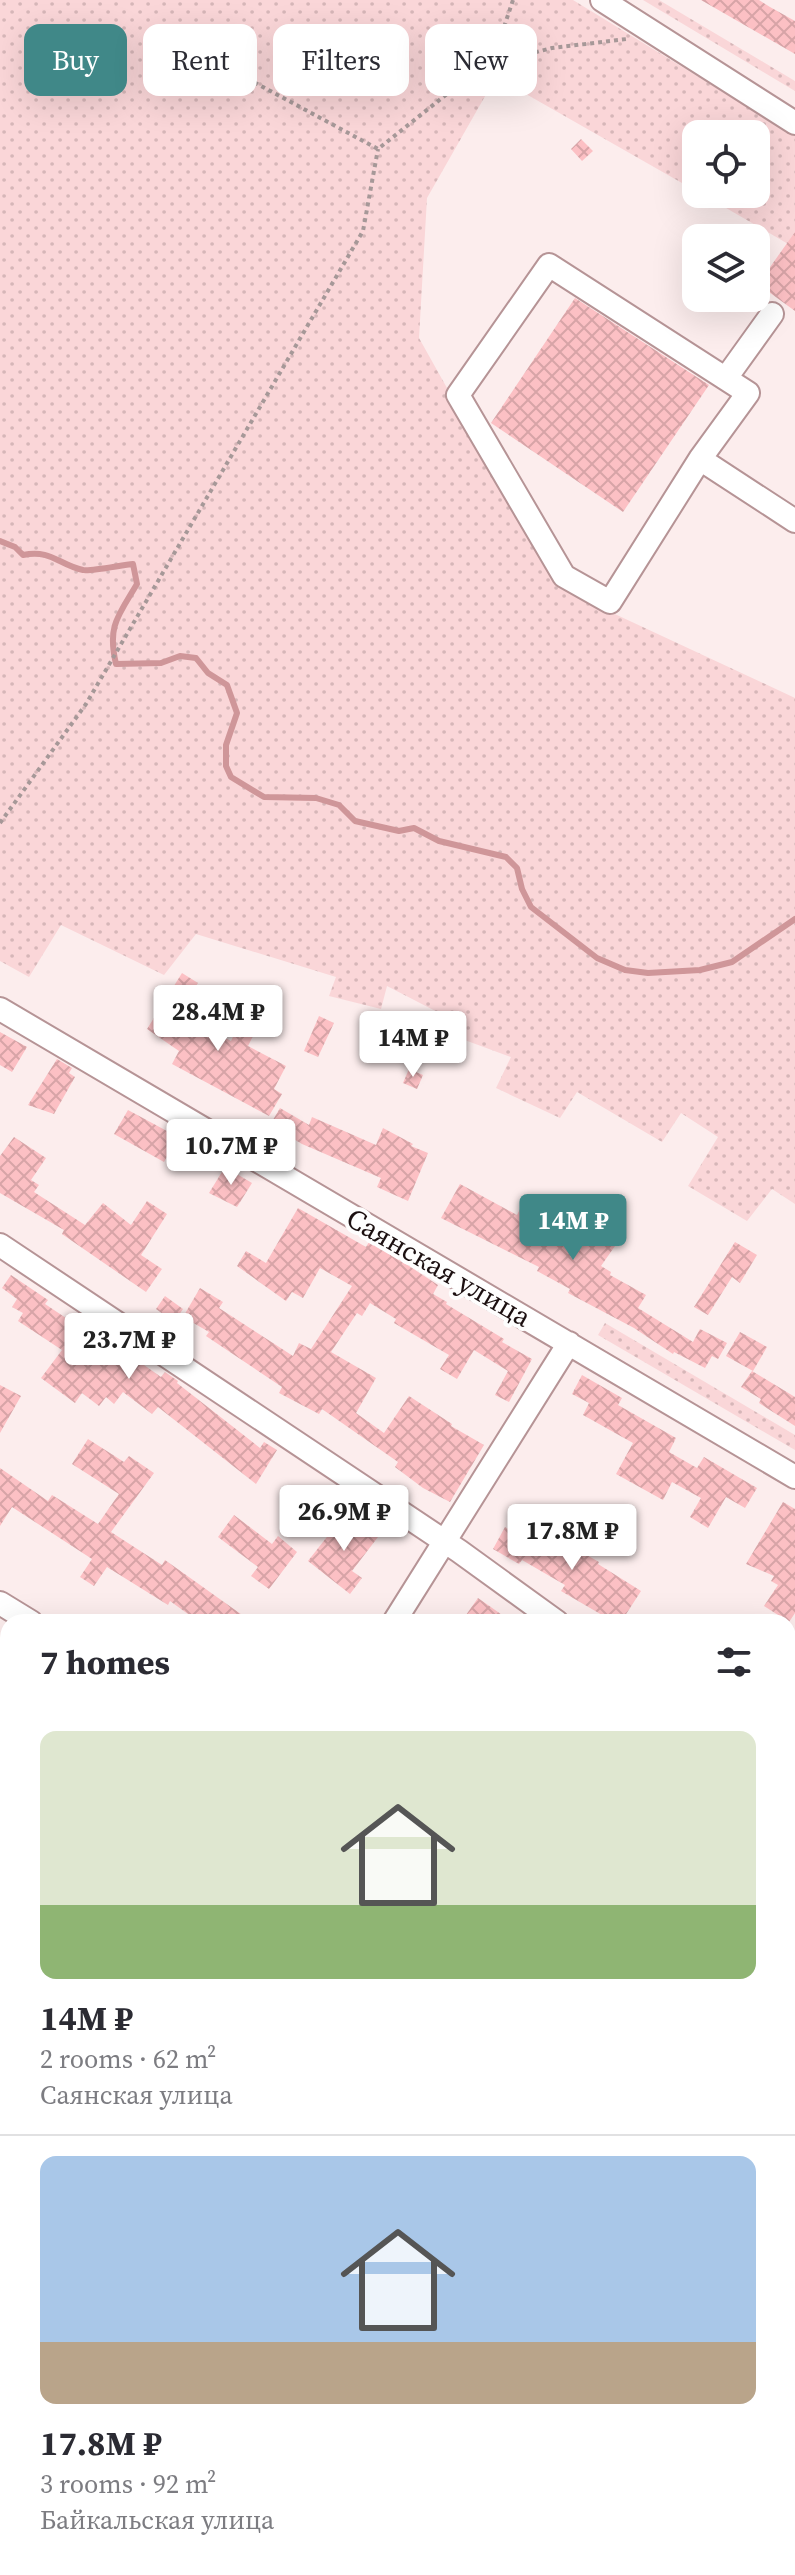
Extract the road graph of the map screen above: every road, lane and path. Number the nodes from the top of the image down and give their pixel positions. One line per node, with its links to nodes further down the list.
1 (513, 0): 3 (path)
2 (602, 0): 4 (street)
3 (505, 24)
4 (659, 36): 5 (path); 8 (street)
5 (537, 51)
6 (257, 84): 9 (path)
7 (444, 96): 9 (path)
8 (795, 123)
9 (378, 149): 14 (path)
10 (772, 314): 11 (street)
11 (726, 378): 12 (street); 12 (street)
12 (700, 459): 13 (street)
13 (795, 521)
14 (0, 823)
15 (0, 1009): 17 (street, Саянская улица)
16 (0, 1245): 19 (street)
17 (569, 1343): 18 (street, Саянская улица); 19 (street)
18 (795, 1477)
19 (444, 1543): 22 (street); 23 (street)
20 (0, 1603): 21 (street)
21 (18, 1614)
22 (399, 1614)
23 (546, 1614)

